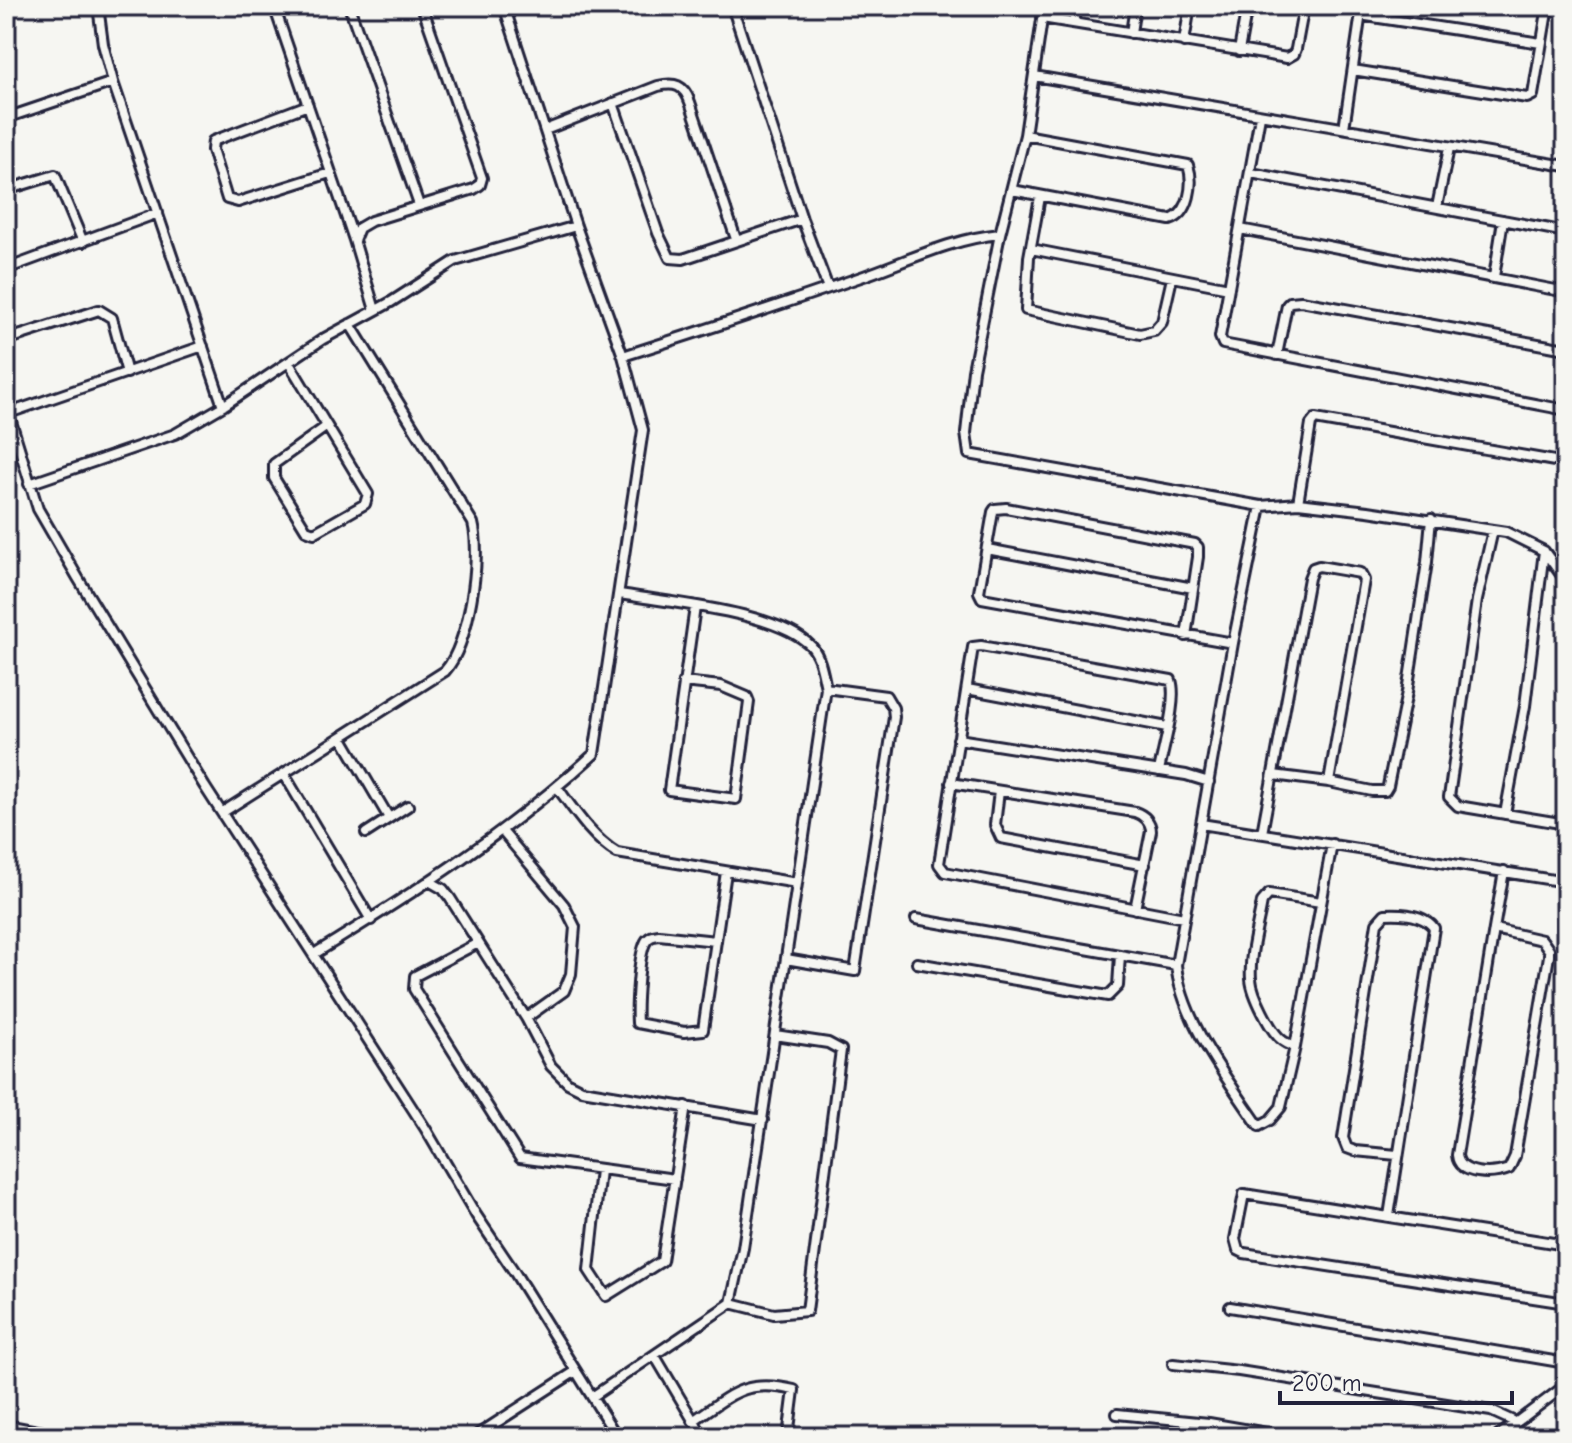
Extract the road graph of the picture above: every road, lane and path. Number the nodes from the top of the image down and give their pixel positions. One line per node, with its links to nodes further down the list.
1 (98, 6): 23 (street)
2 (274, 6): 25 (street)
3 (349, 6): 38 (street)
4 (422, 6): 38 (street)
5 (504, 6): 29 (street)
6 (732, 6): 41 (street)
7 (1044, 6): 15 (street)
8 (1077, 6): 16 (street)
9 (1135, 6): 17 (street)
10 (1190, 6): 18 (street)
11 (1247, 6): 20 (street)
12 (1304, 6): 20 (street)
13 (1548, 6): 19 (street)
14 (1361, 10): 19 (street); 21 (street)
15 (1042, 18): 16 (street); 22 (street)
16 (1074, 23): 17 (street)
17 (1131, 33): 18 (street)
18 (1184, 42): 20 (street)
19 (1541, 43): 21 (street)
20 (1239, 51)
21 (1353, 70): 28 (street)
22 (1034, 76): 26 (street); 30 (street)
23 (113, 82): 27 (street); 40 (street)
24 (613, 103): 29 (street); 47 (street); 47 (street)
25 (308, 105): 33 (street); 33 (street)
26 (1260, 116): 28 (street); 34 (street)
27 (6, 118)
28 (1344, 128): 31 (street)
29 (545, 130): 43 (street)
30 (1025, 135): 36 (street); 37 (street)
31 (1449, 148): 32 (street); 39 (street)
32 (1566, 166)
33 (330, 173): 48 (street)
34 (1251, 173): 39 (street); 44 (street)
35 (6, 190): 49 (street)
36 (1012, 190): 37 (street); 46 (street)
37 (1040, 197): 50 (street)
38 (419, 205): 48 (street)
39 (1437, 207): 42 (street)
40 (158, 213): 49 (street); 60 (street)
41 (802, 219): 47 (street); 54 (street)
42 (1503, 220): 45 (street); 52 (street)
43 (576, 226): 57 (street); 63 (street)
44 (1240, 229): 52 (street); 55 (street)
45 (1566, 232)
46 (1000, 234): 54 (street); 74 (street)
47 (736, 239)
48 (354, 240): 57 (street)
49 (83, 242): 51 (street)
50 (1031, 249): 53 (street); 53 (street)
51 (6, 269)
52 (1494, 277): 56 (street)
53 (1172, 278): 55 (street)
54 (828, 288): 63 (street)
55 (1229, 288): 62 (street)
56 (1566, 292)
57 (375, 310): 58 (street)
58 (350, 324): 64 (street); 89 (street)
59 (6, 340): 65 (street)
60 (203, 346): 65 (street); 66 (street)
61 (1566, 349): 62 (street)
62 (1277, 355): 68 (street)
63 (623, 356): 81 (street)
64 (289, 363): 66 (street); 69 (street)
65 (127, 373): 67 (street)
66 (223, 406): 71 (street)
67 (7, 409): 71 (street)
68 (1566, 410)
69 (327, 426): 69 (street)
70 (1565, 463): 72 (street); 73 (street)
71 (29, 484): 100 (street)
72 (1566, 484)
73 (1298, 503): 74 (street); 75 (street)
74 (1261, 506): 84 (street)
75 (1431, 519): 76 (street); 95 (street)
76 (1493, 530): 78 (street); 102 (street)
77 (987, 549): 80 (street); 80 (street); 83 (street)
78 (1544, 551): 79 (street); 102 (street)
79 (1566, 581)
80 (1193, 588): 83 (street)
81 (620, 594): 82 (street); 97 (street)
82 (695, 607): 85 (street); 86 (street)
83 (1186, 636): 84 (street)
84 (1233, 643): 94 (street)
85 (683, 682): 85 (street)
86 (826, 688): 115 (street); 126 (street)
87 (967, 689): 88 (street); 88 (street); 90 (street)
88 (1167, 727): 91 (street)
89 (342, 738): 92 (street); 103 (street)
90 (958, 739): 91 (street); 96 (street)
91 (1159, 771): 94 (street)
92 (284, 774): 100 (street); 120 (street)
93 (1273, 775): 95 (street); 95 (street); 108 (street)
94 (1209, 782): 104 (street)
95 (1329, 782)
96 (951, 783): 98 (street); 117 (street)
97 (557, 787): 106 (street); 112 (street)
98 (999, 791): 110 (street); 110 (street)
99 (408, 806): 103 (street)
100 (223, 812): 124 (street)
101 (1566, 812): 105 (street)
102 (1505, 814): 105 (street)
103 (389, 818): 107 (street)
104 (1201, 824): 108 (street); 118 (street)
105 (1565, 824)
106 (502, 831): 113 (street); 129 (street)
107 (366, 833)
108 (1262, 833): 109 (street)
109 (1332, 844): 111 (street); 116 (street)
110 (1145, 865): 117 (street)
111 (1504, 871): 114 (street); 121 (street)
112 (726, 872): 115 (street); 122 (street)
113 (429, 881): 120 (street); 123 (street)
114 (1566, 882)
115 (797, 883): 126 (street)
116 (1321, 902): 131 (street); 131 (street)
117 (1135, 909): 118 (street)
118 (1184, 918): 128 (street)
119 (916, 919): 125 (street)
120 (371, 920): 124 (street)
121 (1494, 929): 121 (street)
122 (716, 941): 122 (street)
123 (478, 943): 129 (street); 135 (street)
124 (314, 954): 146 (street)
125 (1120, 955): 127 (street); 128 (street)
126 (786, 959): 130 (street)
127 (917, 963)
128 (1176, 965): 131 (street)
129 (526, 1018): 132 (street)
130 (775, 1035): 133 (street); 140 (street)
131 (1295, 1047)
132 (686, 1106): 133 (street); 136 (street)
133 (763, 1120): 140 (street)
134 (1397, 1155): 134 (street); 137 (street)
135 (600, 1170): 136 (street); 136 (street)
136 (675, 1179)
137 (1389, 1216): 139 (street); 141 (street)
138 (1566, 1218): 139 (street)
139 (1564, 1245)
140 (731, 1303): 143 (street)
141 (1566, 1303)
142 (1230, 1307): 144 (street)
143 (655, 1356): 148 (street); 150 (street)
144 (1566, 1363)
145 (1173, 1364): 151 (street)
146 (576, 1371): 148 (street); 154 (street)
147 (1566, 1385): 151 (street)
148 (592, 1397): 155 (street)
149 (1117, 1414): 158 (street)
150 (693, 1421): 156 (street); 157 (street)
151 (1515, 1424): 159 (street); 160 (street)
152 (6, 1425): 153 (street)
153 (69, 1437)
154 (474, 1437)
155 (617, 1437)
156 (703, 1437)
157 (788, 1437)
158 (1291, 1437)
159 (1497, 1437)
160 (1514, 1437)

